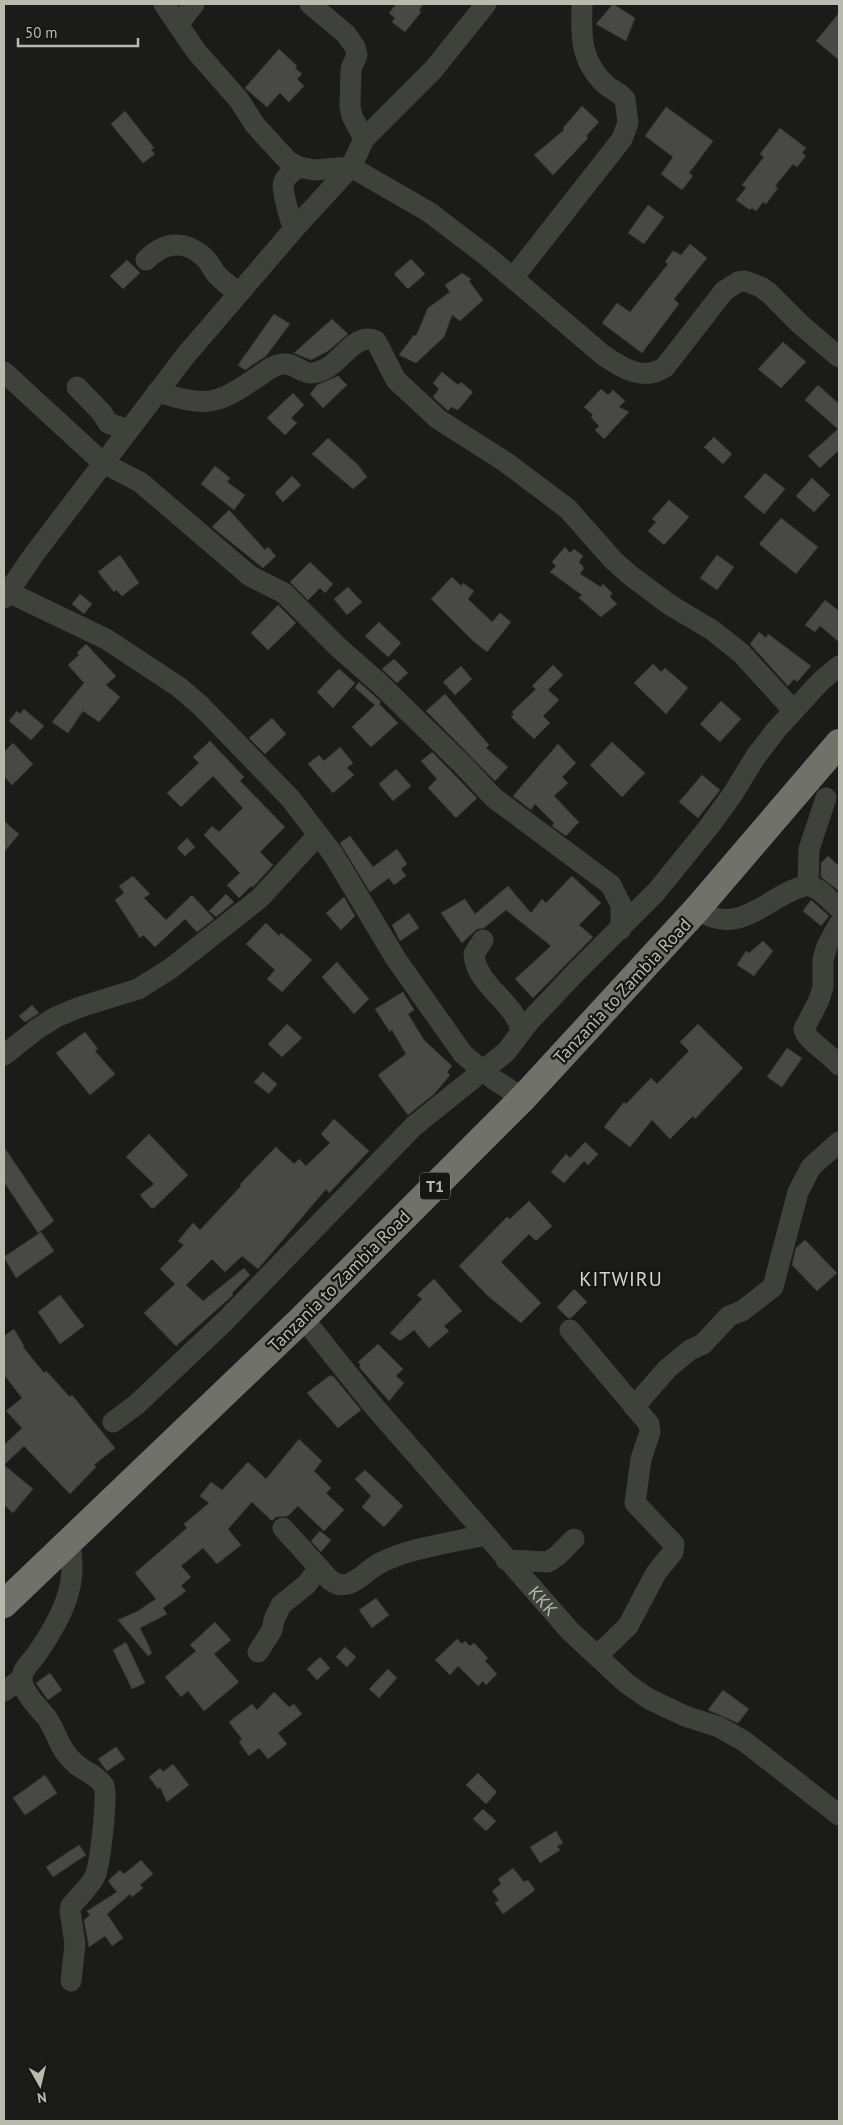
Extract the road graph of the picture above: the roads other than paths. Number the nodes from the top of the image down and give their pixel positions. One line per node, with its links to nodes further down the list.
1 (164, 4): 6 (street)
2 (194, 4): 6 (street)
3 (310, 4): 7 (street)
4 (486, 4): 7 (street)
5 (582, 4): 12 (street)
6 (178, 25): 8 (street)
7 (364, 139): 9 (street)
8 (299, 167): 9 (street); 10 (street)
9 (351, 167): 10 (street); 12 (street)
10 (294, 229): 13 (street)
11 (146, 260): 13 (street)
12 (513, 278): 14 (street)
13 (239, 293): 17 (street)
14 (839, 358)
15 (4, 372): 19 (street)
16 (77, 387): 18 (street)
17 (157, 392): 18 (street); 22 (street)
18 (128, 430): 19 (street)
19 (103, 463): 20 (street); 30 (street)
20 (5, 593): 25 (street)
21 (839, 666): 22 (street)
22 (793, 710): 30 (street)
23 (839, 743): 24 (highway, Tanzania to Zambia Road / T1)
24 (823, 790): 26 (street); 28 (highway, Tanzania to Zambia Road / T1)
25 (318, 835): 33 (street); 35 (street)
26 (808, 885): 27 (street); 28 (street)
27 (839, 908)
28 (697, 909): 36 (highway, Tanzania to Zambia Road / T1)
29 (839, 924): 34 (street)
30 (621, 929): 32 (street)
31 (483, 940): 32 (street)
32 (521, 1031): 35 (street)
33 (4, 1055)
34 (839, 1065)
35 (483, 1070): 36 (street); 41 (street)
36 (523, 1098): 38 (highway, Tanzania to Zambia Road / T1)
37 (839, 1142): 40 (street)
38 (303, 1318): 43 (street, KKK); 45 (highway, Tanzania to Zambia Road / T1)
39 (570, 1330): 40 (street)
40 (634, 1407): 50 (street)
41 (113, 1422)
42 (283, 1528): 47 (street)
43 (486, 1535): 46 (street, KKK); 47 (street)
44 (574, 1539): 46 (street)
45 (69, 1543): 48 (highway, Tanzania to Zambia Road / T1); 51 (street)
46 (506, 1560): 50 (street, KKK)
47 (319, 1568): 49 (street)
48 (4, 1604)
49 (258, 1652)
50 (597, 1656): 53 (street, KKK)
51 (22, 1679): 52 (street); 54 (street)
52 (4, 1691)
53 (839, 1815)
54 (70, 1981)

